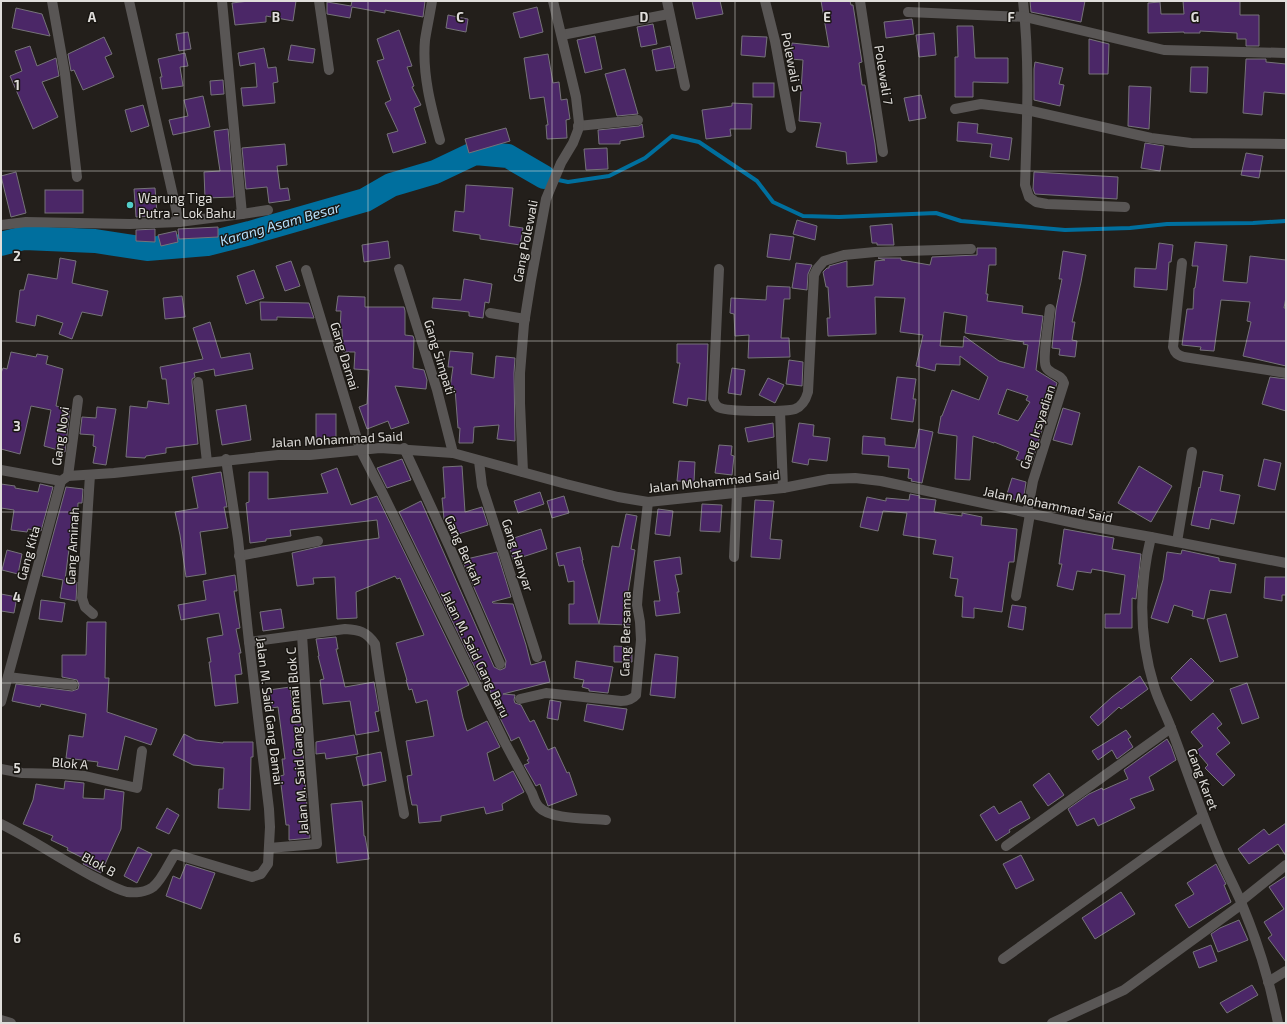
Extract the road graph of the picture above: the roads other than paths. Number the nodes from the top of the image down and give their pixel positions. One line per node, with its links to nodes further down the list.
1 (52, 1): 26 (street)
2 (129, 1): 30 (street)
3 (222, 1): 29 (street)
4 (319, 1): 16 (street)
5 (432, 1): 23 (street)
6 (553, 1): 14 (street, Gang Polewali)
7 (667, 1): 12 (street)
8 (765, 1): 22 (street, Polewali 5)
9 (860, 1): 25 (street, Polewali 7)
10 (1023, 1): 13 (street)
11 (908, 12): 13 (street)
12 (670, 14): 14 (street); 17 (street)
13 (1025, 17): 15 (street); 19 (street)
14 (562, 35): 21 (street, Gang Polewali)
15 (1286, 53)
16 (328, 70)
17 (685, 86)
18 (955, 109): 19 (street)
19 (1027, 110): 24 (street); 27 (street)
20 (638, 120): 21 (street)
21 (578, 126): 39 (street, Gang Polewali)
22 (791, 128)
23 (440, 140)
24 (1286, 144)
25 (883, 152)
26 (77, 177)
27 (1125, 207)
28 (268, 210): 29 (street)
29 (242, 214): 30 (street)
30 (179, 222): 31 (street)
31 (1, 225)
32 (971, 249): 43 (street)
33 (1182, 263): 40 (street)
34 (399, 269): 47 (street, Gang Simpati)
35 (719, 269): 43 (street)
36 (306, 270): 45 (street, Gang Damai)
37 (1050, 309): 58 (street, Gang Irsyadian)
38 (490, 313): 39 (street)
39 (525, 319): 52 (street, Gang Polewali)
40 (1286, 373)
41 (198, 382): 50 (street)
42 (78, 400): 54 (street, Gang Novi)
43 (780, 411): 55 (street)
44 (404, 448): 45 (street, Jalan Mohammad Said); 47 (street, Jalan Mohammad Said); 70 (street, Gang Berkah)
45 (360, 449): 48 (street, Jalan Mohammad Said); 80 (street, Jalan M. Said Gang Baru)
46 (1192, 452): 61 (street)
47 (453, 453): 49 (street, Jalan Mohammad Said)
48 (226, 459): 50 (street, Jalan Mohammad Said); 62 (street, Jalan M. Said Gang Damai)
49 (479, 461): 52 (street, Jalan Mohammad Said); 69 (street, Gang Hanyar)
50 (207, 462): 53 (street, Jalan Mohammad Said)
51 (1, 470): 54 (street, Jalan Mohammad Said)
52 (523, 472): 57 (street, Jalan Mohammad Said)
53 (90, 475): 54 (street, Jalan Mohammad Said); 66 (street, Gang Aminah)
54 (65, 478): 71 (street, Gang Kita)
55 (782, 488): 56 (street, Jalan Mohammad Said); 58 (street, Jalan Mohammad Said)
56 (737, 494): 57 (street, Jalan Mohammad Said); 63 (street)
57 (648, 502): 73 (street, Gang Bersama)
58 (1028, 513): 59 (street, Jalan Mohammad Said); 65 (street)
59 (1151, 537): 61 (street, Jalan Mohammad Said); 75 (street, Gang Karet)
60 (318, 541): 62 (street)
61 (1177, 542): 64 (street, Jalan Mohammad Said)
62 (239, 556): 68 (street, Jalan M. Said Gang Damai)
63 (734, 557)
64 (1286, 563)
65 (1016, 596)
66 (93, 614)
67 (302, 635): 68 (street); 78 (street); 83 (street, Jalan M. Said Gang Damai Blok C)
68 (249, 642): 83 (street, Jalan M. Said Gang Damai)
69 (537, 657)
70 (500, 664)
71 (8, 677): 72 (street); 74 (street, Gang Kita)
72 (73, 685)
73 (520, 699)
74 (1, 702)
75 (1172, 728): 79 (street, Gang Karet); 82 (street)
76 (142, 751): 77 (street, Blok A)
77 (1, 769)
78 (404, 814)
79 (1204, 816): 86 (street, Gang Karet); 87 (street)
80 (606, 820)
81 (1, 824): 84 (street, Blok B)
82 (1006, 846)
83 (269, 848): 84 (street, Jalan M. Said Gang Damai)
84 (174, 854)
85 (1286, 865): 86 (street)
86 (1241, 902): 89 (street, Gang Karet); 92 (street)
87 (1002, 959)
88 (1286, 971): 89 (street)
89 (1268, 982): 93 (street, Gang Karet)
90 (1, 1020): 91 (street)
91 (11, 1023)
92 (1052, 1023)
93 (1278, 1023)

